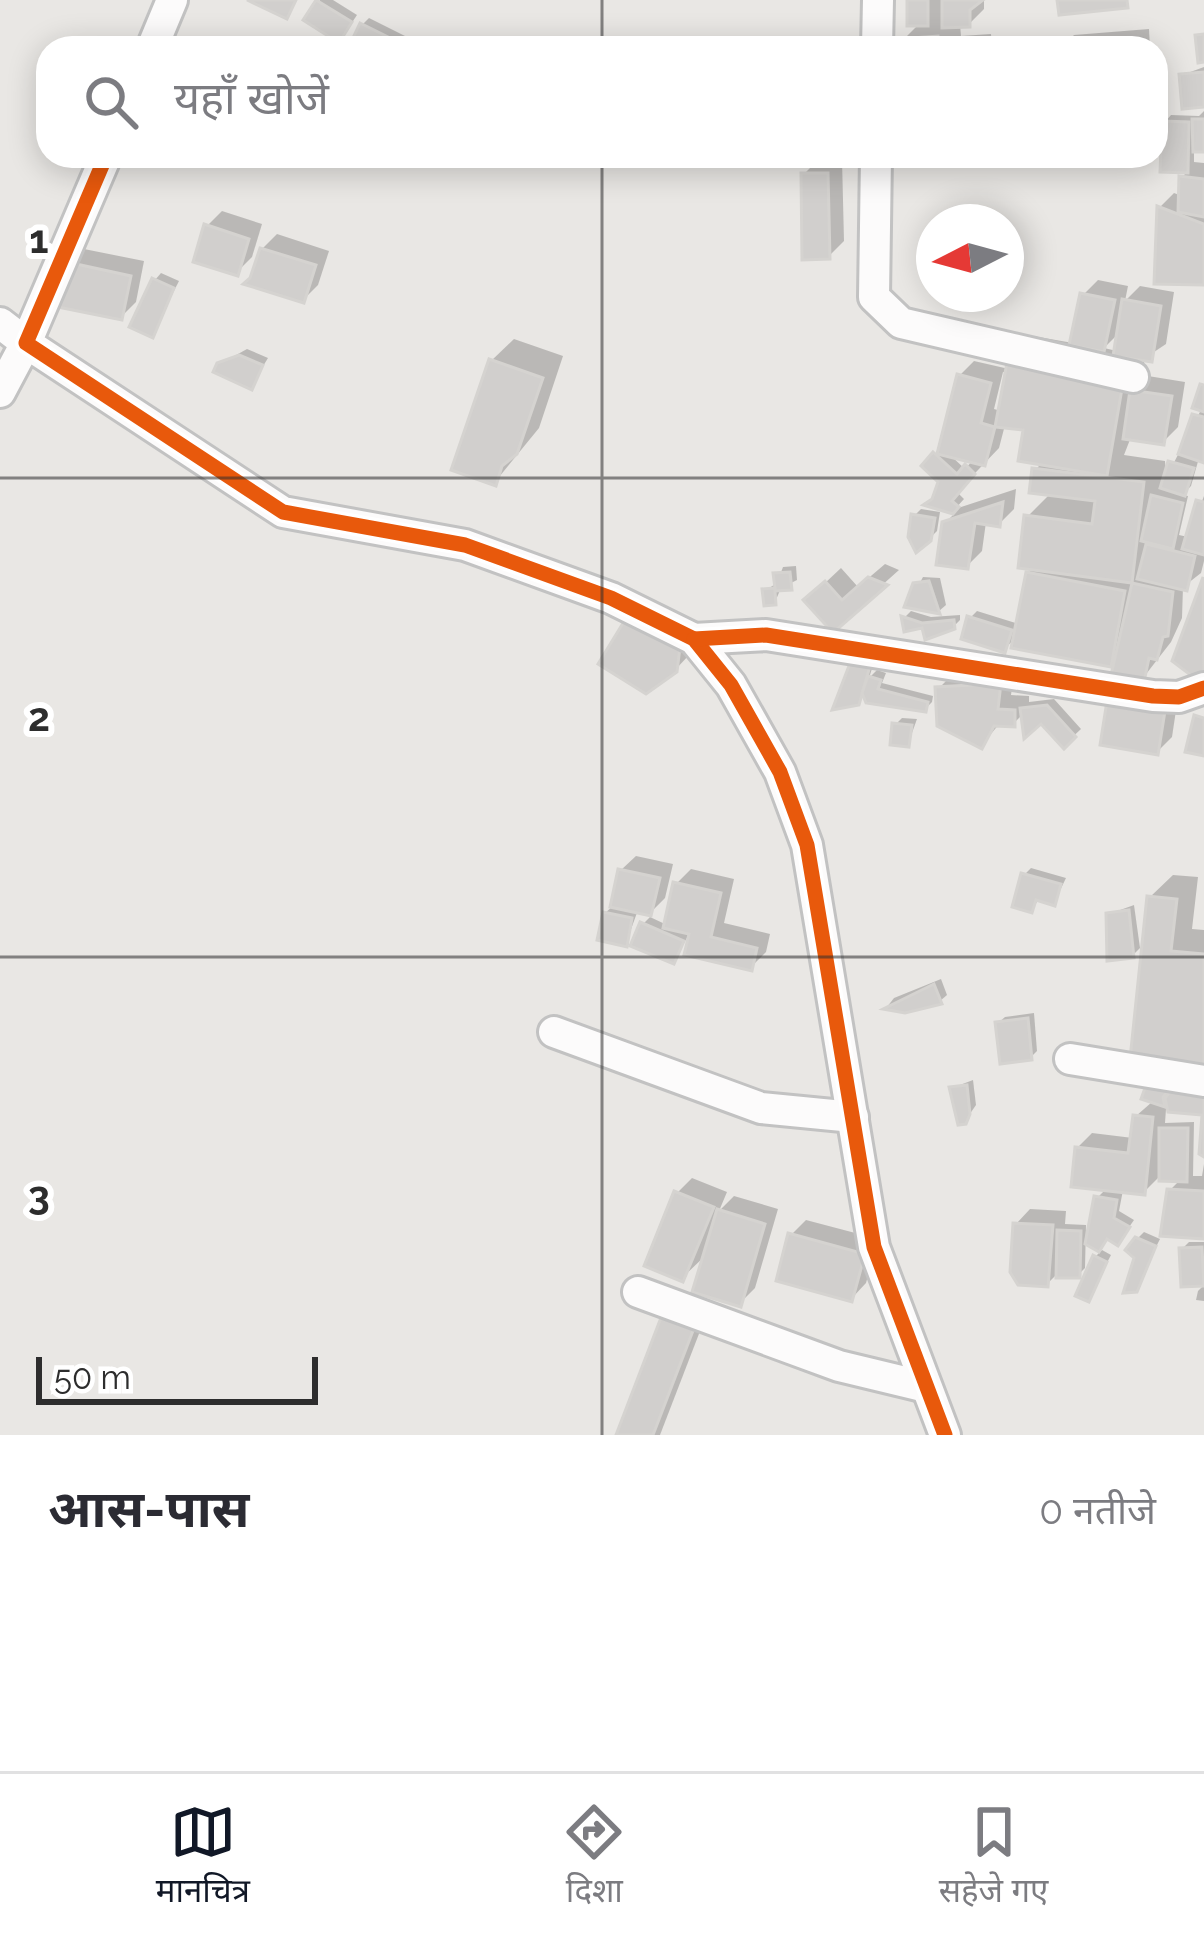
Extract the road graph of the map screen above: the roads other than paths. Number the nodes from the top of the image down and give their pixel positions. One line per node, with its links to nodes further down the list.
1 (172, 0): 3 (street)
2 (878, 0): 4 (street)
3 (157, 36)
4 (877, 36)
5 (101, 168): 8 (street)
6 (876, 168): 9 (street)
7 (0, 322): 8 (street)
8 (26, 343): 10 (street); 11 (street)
9 (1133, 377)
10 (0, 392)
11 (694, 639): 12 (street); 16 (street)
12 (1204, 688)
13 (554, 1032): 16 (street)
14 (1070, 1059): 15 (street)
15 (1204, 1081)
16 (853, 1117): 18 (street)
17 (638, 1292): 18 (street)
18 (926, 1388): 19 (street)
19 (945, 1435)

